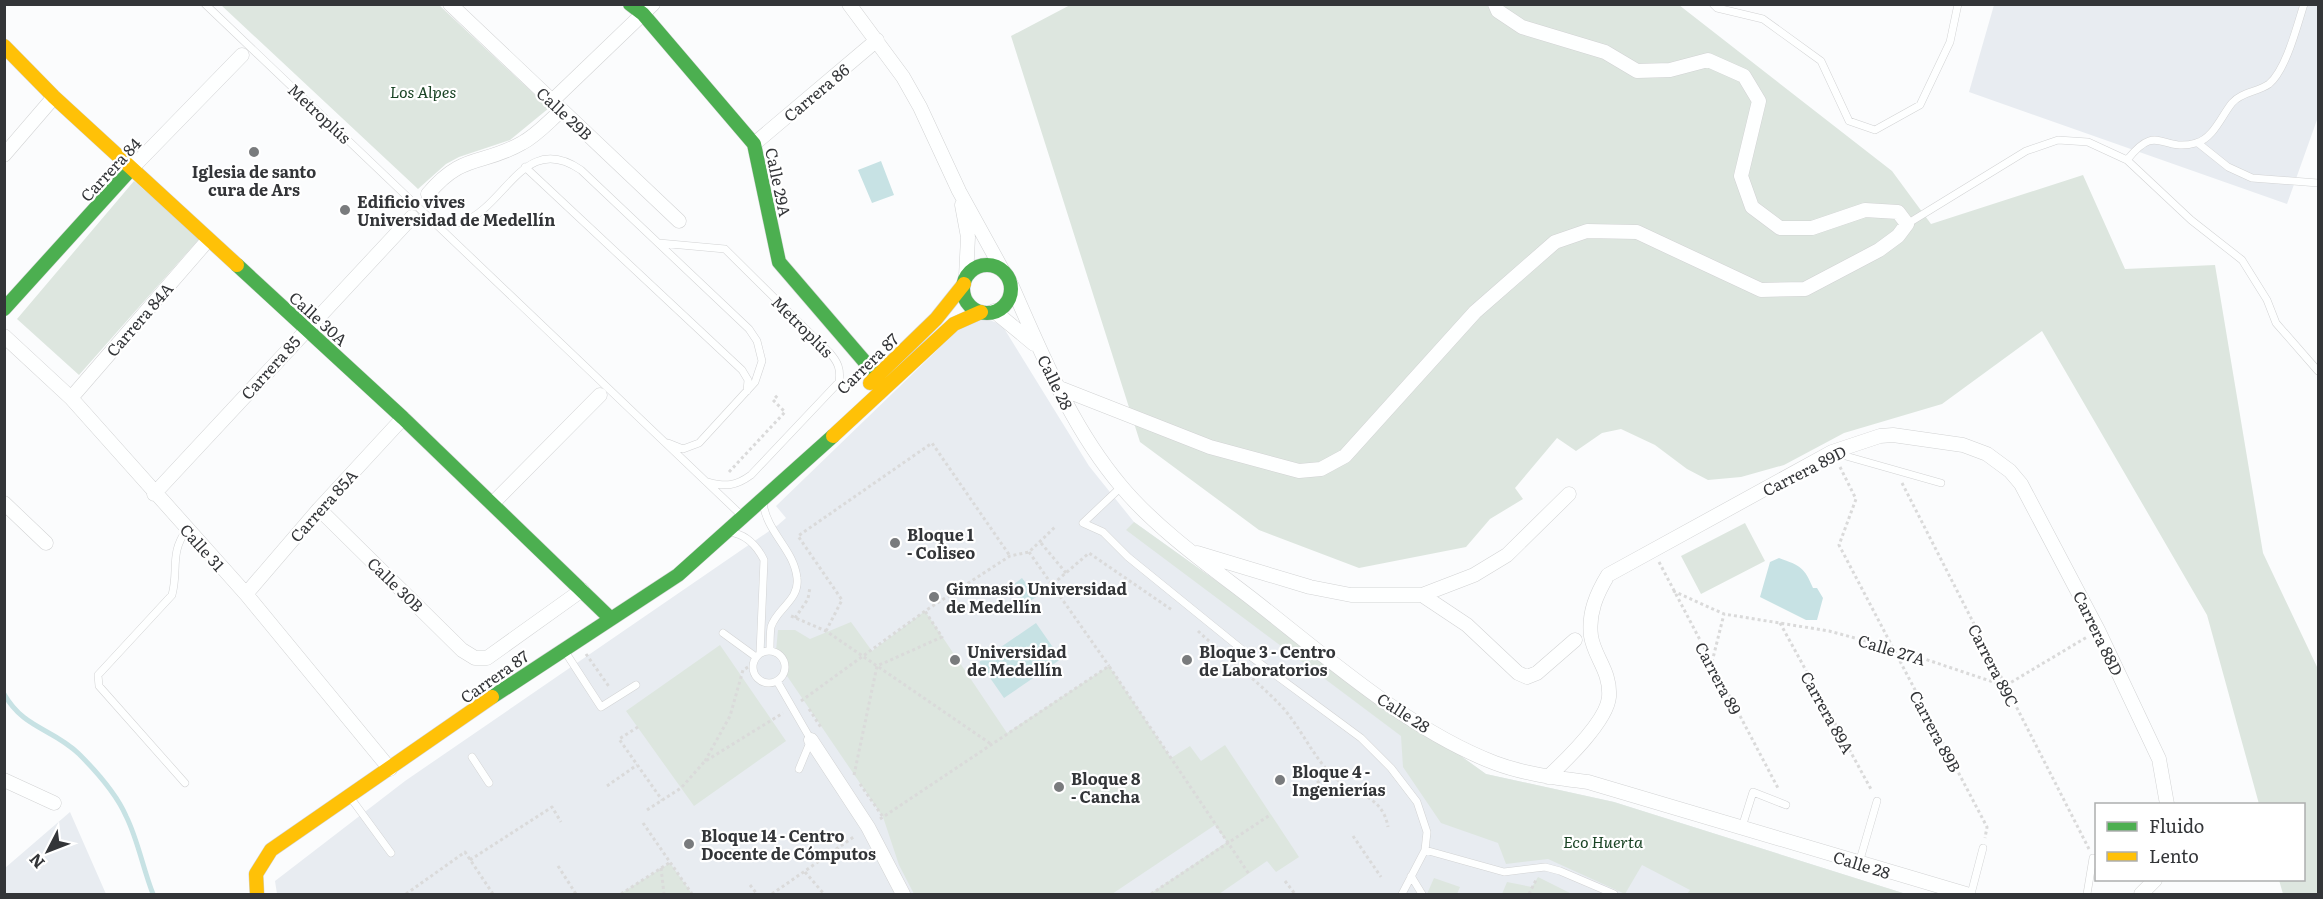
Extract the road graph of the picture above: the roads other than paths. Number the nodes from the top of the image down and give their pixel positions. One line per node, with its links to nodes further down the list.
1 (205, 4): 26 (lane, Metroplús)
2 (450, 4): 14 (street, Calle 29B)
3 (630, 4): 9 (street, Calle 29A)
4 (849, 4): 10 (street)
5 (1495, 4): 27 (street)
6 (1713, 4): 7 (lane)
7 (1958, 4)
8 (2304, 4): 15 (lane)
9 (648, 9): 14 (street); 16 (street, Calle 29A)
10 (877, 40): 16 (street, Carrera 86); 22 (street)
11 (4, 46): 13 (street, Calle 30A)
12 (242, 55): 20 (street, Carrera 84)
13 (54, 97): 17 (street); 20 (street, Calle 30A)
14 (557, 105): 23 (street); 25 (street, Calle 29B)
15 (2198, 143): 18 (lane); 21 (lane)
16 (754, 144): 39 (street, Calle 29A)
17 (4, 155)
18 (2127, 160): 27 (lane); 38 (lane)
19 (525, 167): 26 (lane); 29 (lane); 41 (lane)
20 (131, 169): 28 (street, Calle 30A); 33 (street, Carrera 84)
21 (2319, 183)
22 (959, 191): 30 (street); 31 (street)
23 (428, 194)
24 (412, 217): 35 (street, Carrera 85)
25 (679, 221)
26 (436, 222): 45 (lane, Metroplús)
27 (1907, 224): 40 (street)
28 (208, 240): 35 (street, Calle 30A); 43 (street, Carrera 84A)
29 (659, 243): 41 (lane); 48 (lane, Metroplús)
30 (1003, 271): 31 (street); 32 (street)
31 (965, 280): 34 (street); 39 (street, Carrera 87)
32 (1011, 284): 34 (street); 37 (street, Calle 28)
33 (4, 309)
34 (988, 312): 37 (street); 51 (street, Carrera 87)
35 (306, 328): 44 (street, Calle 30A); 52 (street, Carrera 85)
36 (4, 336): 43 (street, Calle 31)
37 (1043, 355): 40 (street, Calle 28)
38 (2319, 371)
39 (878, 376): 51 (street, Carrera 87)
40 (1057, 387): 50 (street, Calle 28)
41 (747, 391): 45 (lane)
42 (600, 395): 55 (street)
43 (71, 398): 52 (street, Calle 31)
44 (403, 418): 55 (street, Calle 30A); 56 (street, Carrera 85A)
45 (662, 440): 48 (lane, Metroplús)
46 (1833, 452): 47 (street, Carrera 89D); 49 (lane); 77 (street, Carrera 89D)
47 (2010, 471): 84 (street, Carrera 88D)
48 (706, 482): 57 (lane, Metroplús)
49 (1941, 483)
50 (1121, 487): 61 (street, Calle 28); 88 (lane)
51 (765, 493): 57 (street, Carrera 87); 69 (lane)
52 (154, 494): 58 (street, Calle 31)
53 (1569, 494): 64 (street)
54 (4, 503): 60 (street)
55 (493, 503): 62 (street, Calle 30A)
56 (319, 509): 62 (street, Calle 30B); 63 (street, Carrera 85A)
57 (742, 516): 59 (street, Carrera 87)
58 (187, 530): 63 (street, Calle 31); 79 (lane)
59 (726, 532): 65 (street, Carrera 87); 70 (lane)
60 (46, 543)
61 (1190, 551): 64 (street); 77 (street, Calle 28)
62 (582, 590): 65 (street, Calle 30A)
63 (246, 594): 75 (street, Calle 31)
64 (1422, 595): 67 (street)
65 (609, 617): 68 (street, Carrera 87)
66 (723, 633): 70 (lane)
67 (1575, 640)
68 (563, 648): 72 (lane); 75 (street, Carrera 87)
69 (772, 651): 70 (lane); 71 (lane)
70 (758, 655): 71 (lane)
71 (777, 681): 73 (lane)
72 (636, 685)
73 (811, 740): 76 (lane); 95 (street)
74 (472, 757): 80 (lane)
75 (390, 769): 81 (street, Carrera 87)
76 (799, 769)
77 (1548, 777): 86 (street, Calle 28)
78 (4, 780): 83 (street)
79 (185, 783)
80 (489, 783)
81 (348, 795): 89 (lane); 94 (street, Carrera 87)
82 (1877, 801): 91 (lane)
83 (54, 802)
84 (2167, 803)
85 (1786, 805): 86 (lane)
86 (1742, 827): 91 (street, Calle 28)
87 (1983, 848): 100 (lane)
88 (1425, 850): 92 (lane); 98 (lane)
89 (391, 854)
90 (2093, 858): 101 (lane)
91 (1859, 862): 99 (street, Calle 28)
92 (1411, 876): 96 (lane); 97 (lane)
93 (2153, 881): 102 (street)
94 (257, 894)
95 (903, 894)
96 (1402, 894)
97 (1422, 894)
98 (1614, 894)
99 (1966, 894)
100 (1971, 894)
101 (2087, 894)
102 (2141, 894)

